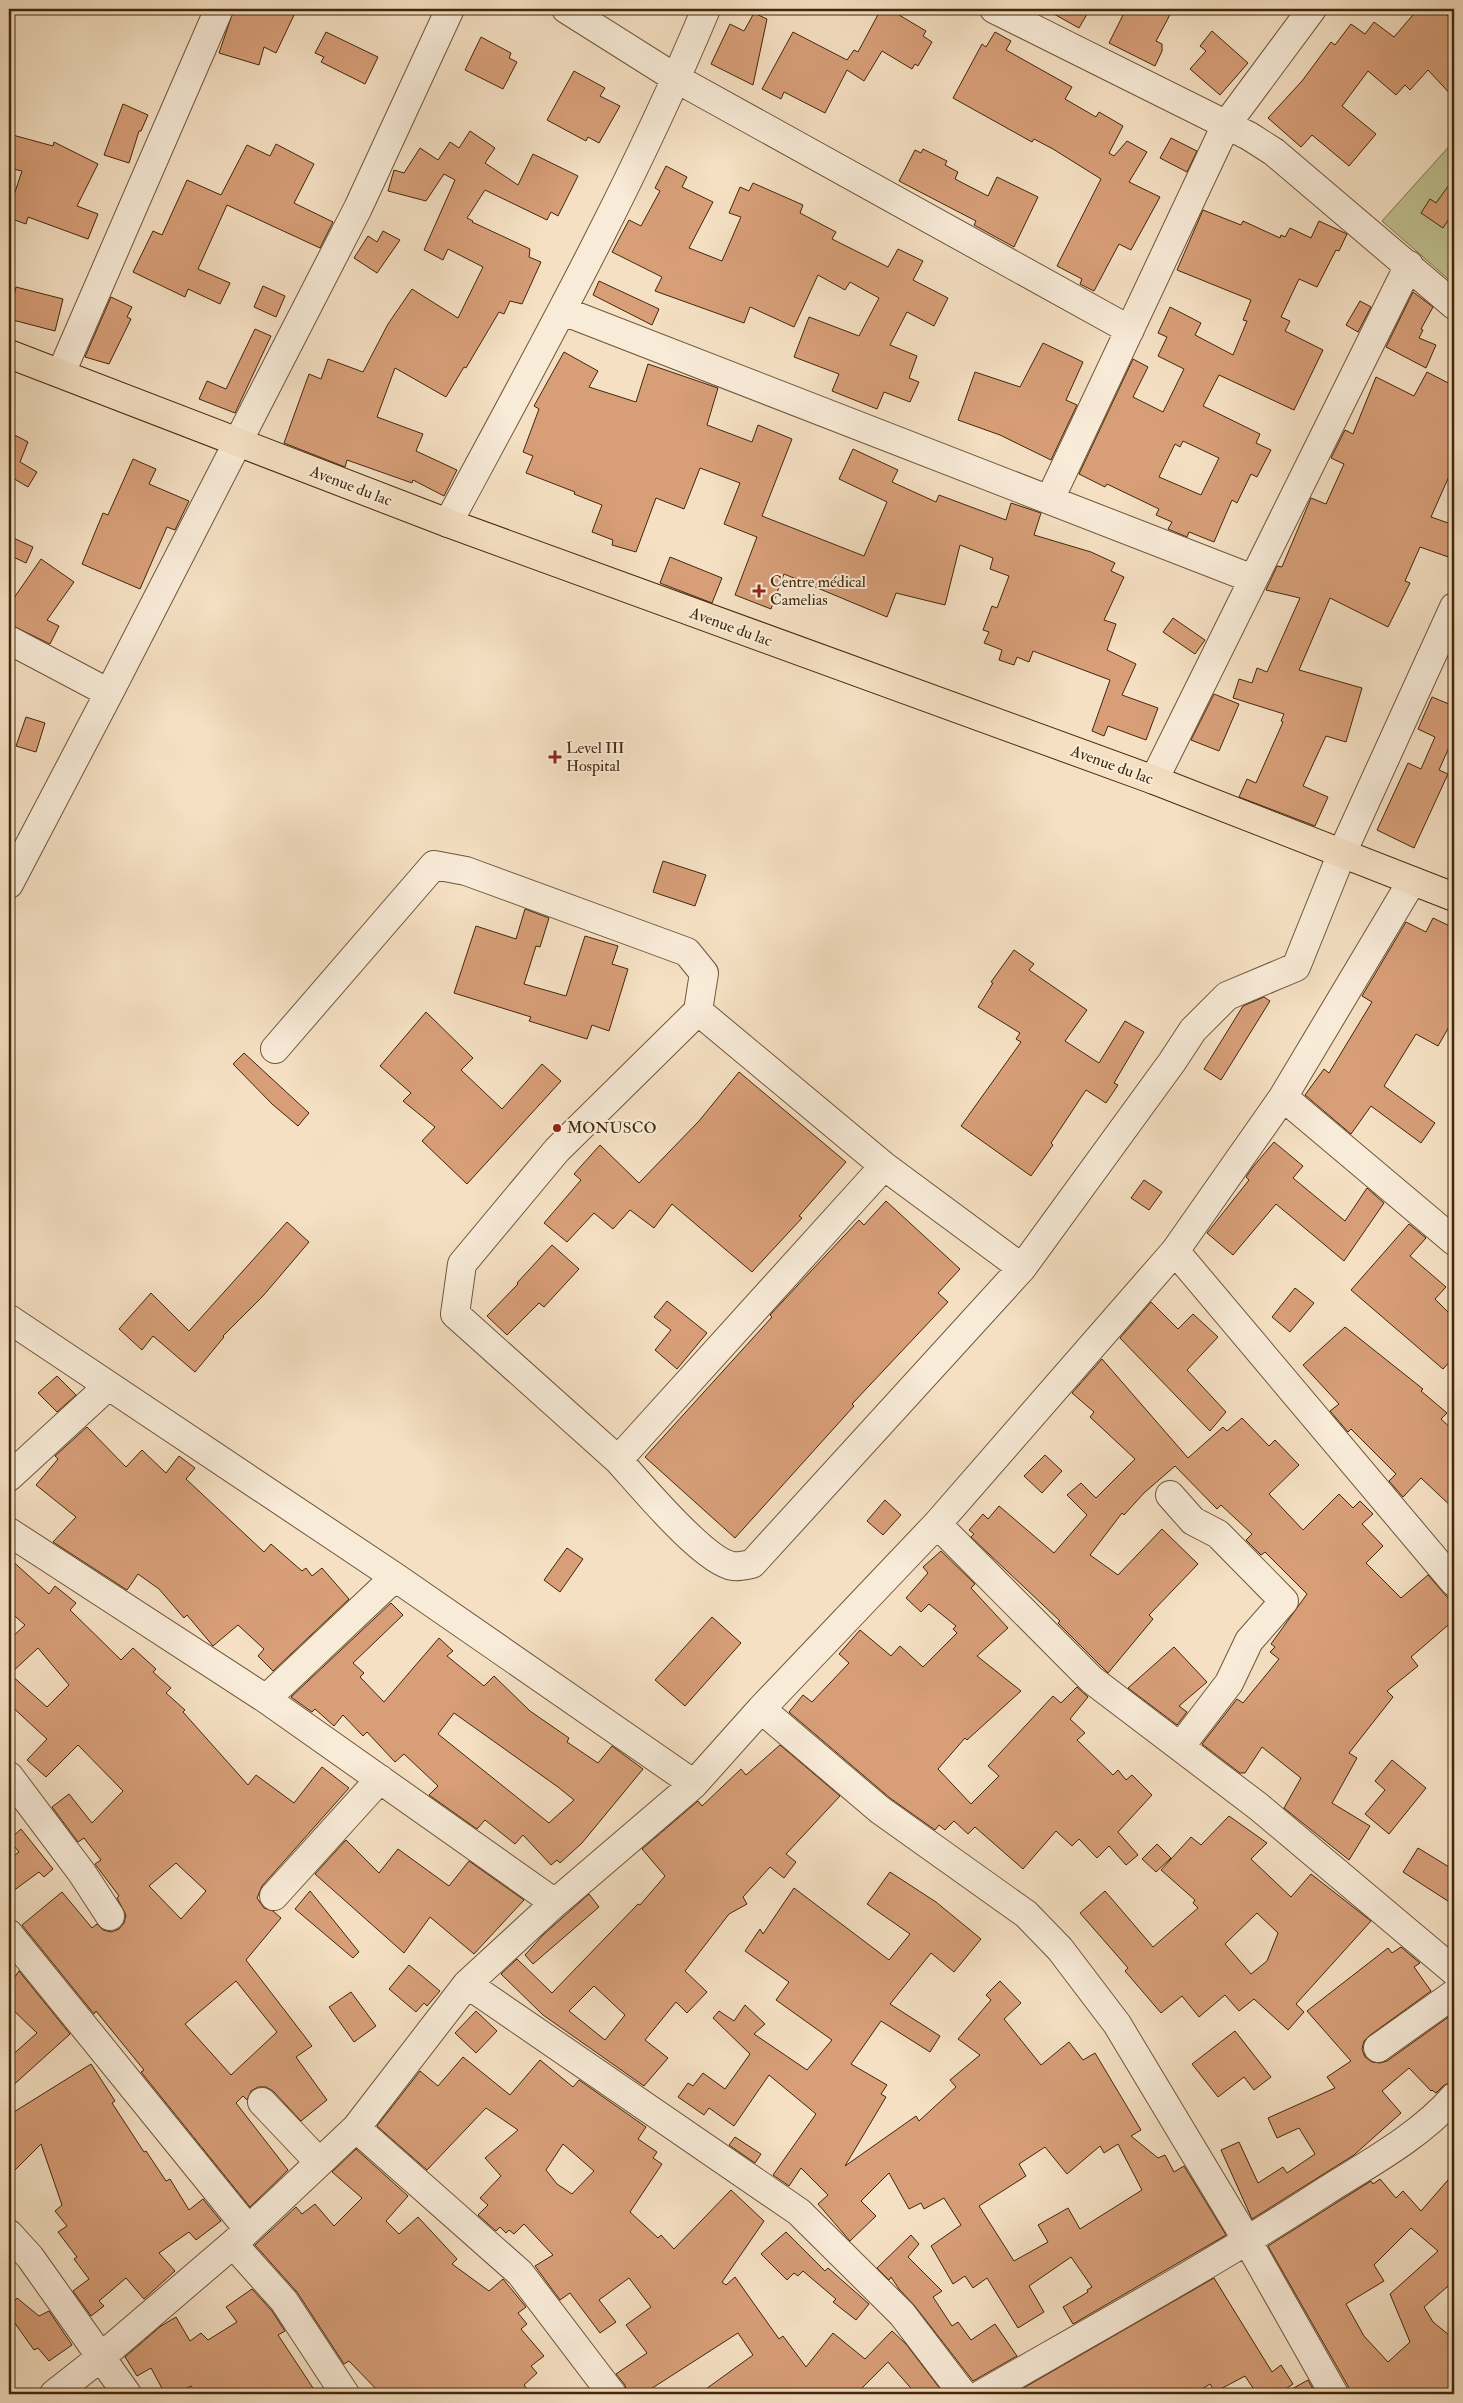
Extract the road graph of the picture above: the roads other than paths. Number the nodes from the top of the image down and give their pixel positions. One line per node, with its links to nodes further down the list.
1 (219, 9): 14 (street)
2 (450, 9): 15 (street)
3 (566, 9): 7 (street)
4 (706, 9): 7 (street)
5 (1312, 9): 8 (street)
6 (1002, 11): 8 (street)
7 (677, 79): 11 (street); 12 (street)
8 (1226, 124): 9 (street); 12 (street)
9 (1409, 265): 10 (street); 18 (street)
10 (1454, 305)
11 (563, 311): 16 (street); 17 (street)
12 (1130, 330): 16 (street)
13 (9, 354): 14 (main road, Avenue du lac)
14 (61, 373): 15 (main road, Avenue du lac)
15 (237, 443): 17 (main road, Avenue du lac); 21 (street)
16 (1050, 499): 18 (street)
17 (448, 523): 22 (main road, Avenue du lac)
18 (1253, 579): 22 (street)
19 (1454, 607): 24 (street)
20 (9, 640): 21 (street)
21 (110, 693): 23 (street)
22 (1154, 780): 24 (main road, Avenue du lac)
23 (16, 851): 26 (street)
24 (1342, 853): 25 (main road, Avenue du lac); 34 (street)
25 (1412, 880): 27 (main road, Avenue du lac); 30 (street)
26 (9, 884)
27 (1454, 897)
28 (698, 1012): 29 (street); 31 (street); 37 (street)
29 (275, 1049)
30 (1283, 1097): 32 (street); 33 (street)
31 (884, 1166): 34 (street); 37 (street)
32 (1454, 1241)
33 (1175, 1251): 40 (street); 43 (street)
34 (1022, 1268): 37 (street)
35 (9, 1319): 36 (street)
36 (107, 1386): 38 (street); 42 (street)
37 (618, 1460)
38 (9, 1478)
39 (1170, 1495): 46 (street)
40 (937, 1524): 45 (street); 46 (street)
41 (9, 1532): 44 (street)
42 (395, 1577): 44 (street); 49 (street)
43 (1454, 1582)
44 (266, 1699): 48 (street)
45 (761, 1709): 49 (street); 64 (street)
46 (1180, 1747): 54 (street)
47 (9, 1776): 52 (street)
48 (380, 1779): 50 (street); 51 (street)
49 (694, 1784): 51 (street)
50 (274, 1896)
51 (555, 1903): 55 (street)
52 (110, 1916)
53 (9, 1934): 63 (street)
54 (1454, 1971)
55 (467, 1984): 60 (street); 70 (street)
56 (1454, 1994): 57 (street)
57 (1378, 2048)
58 (262, 2102): 61 (street)
59 (1450, 2110): 64 (street)
60 (356, 2128): 61 (street); 69 (street)
61 (320, 2162): 63 (street)
62 (9, 2234): 65 (street)
63 (241, 2237): 65 (street); 68 (street)
64 (1248, 2242): 71 (street); 72 (street)
65 (102, 2357): 66 (street); 67 (street)
66 (54, 2394)
67 (127, 2394)
68 (345, 2394)
69 (612, 2394)
70 (963, 2394)
71 (982, 2394)
72 (1334, 2394)

